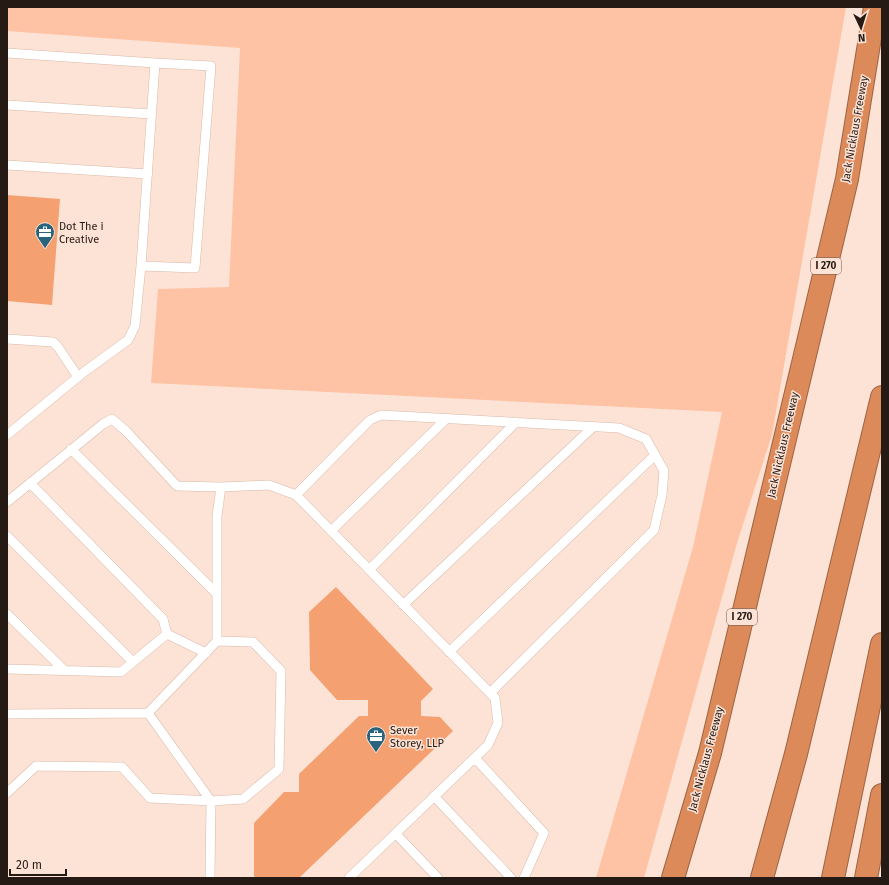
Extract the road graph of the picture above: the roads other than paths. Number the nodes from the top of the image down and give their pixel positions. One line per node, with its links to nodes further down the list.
1 (875, 7): 37 (highway, Jack Nicklaus Freeway / I 270)
2 (7, 54): 3 (lane)
3 (155, 63): 5 (lane); 8 (lane)
4 (7, 105): 5 (lane)
5 (152, 114): 7 (lane)
6 (7, 165): 7 (lane)
7 (148, 174): 8 (lane)
8 (141, 266): 10 (lane)
9 (7, 339): 10 (lane)
10 (78, 377): 15 (lane)
11 (882, 397): 53 (highway)
12 (446, 419): 13 (lane); 20 (lane); 22 (lane)
13 (516, 422): 14 (lane); 24 (lane)
14 (593, 427): 17 (lane); 26 (lane)
15 (7, 435)
16 (71, 449): 18 (lane); 19 (lane); 25 (lane)
17 (655, 455): 31 (lane); 36 (lane)
18 (30, 483): 21 (lane); 28 (lane)
19 (221, 487): 20 (lane); 25 (lane)
20 (296, 495): 22 (lane)
21 (7, 502)
22 (331, 530): 24 (lane)
23 (7, 536): 33 (lane)
24 (369, 570): 26 (lane)
25 (217, 594): 29 (lane)
26 (403, 605): 31 (lane)
27 (7, 614): 35 (lane)
28 (167, 634): 32 (lane); 33 (lane)
29 (217, 641): 32 (lane); 44 (lane)
30 (882, 644): 54 (highway)
31 (450, 652): 36 (lane)
32 (206, 653): 38 (lane)
33 (133, 662): 35 (lane)
34 (7, 669): 35 (lane)
35 (64, 670)
36 (490, 693): 40 (lane)
37 (720, 711): 51 (highway); 52 (highway, Jack Nicklaus Freeway / I 270)
38 (148, 713): 39 (lane); 44 (lane)
39 (7, 714)
40 (475, 758): 43 (lane); 50 (lane)
41 (7, 793): 44 (lane)
42 (882, 795): 55 (highway)
43 (434, 796): 45 (lane); 49 (lane)
44 (211, 801): 47 (lane)
45 (396, 834): 46 (lane); 48 (lane)
46 (355, 876)
47 (210, 878)
48 (438, 878)
49 (511, 878)
50 (524, 878)
51 (658, 878)
52 (674, 878)
53 (762, 878)
54 (832, 878)
55 (866, 878)

